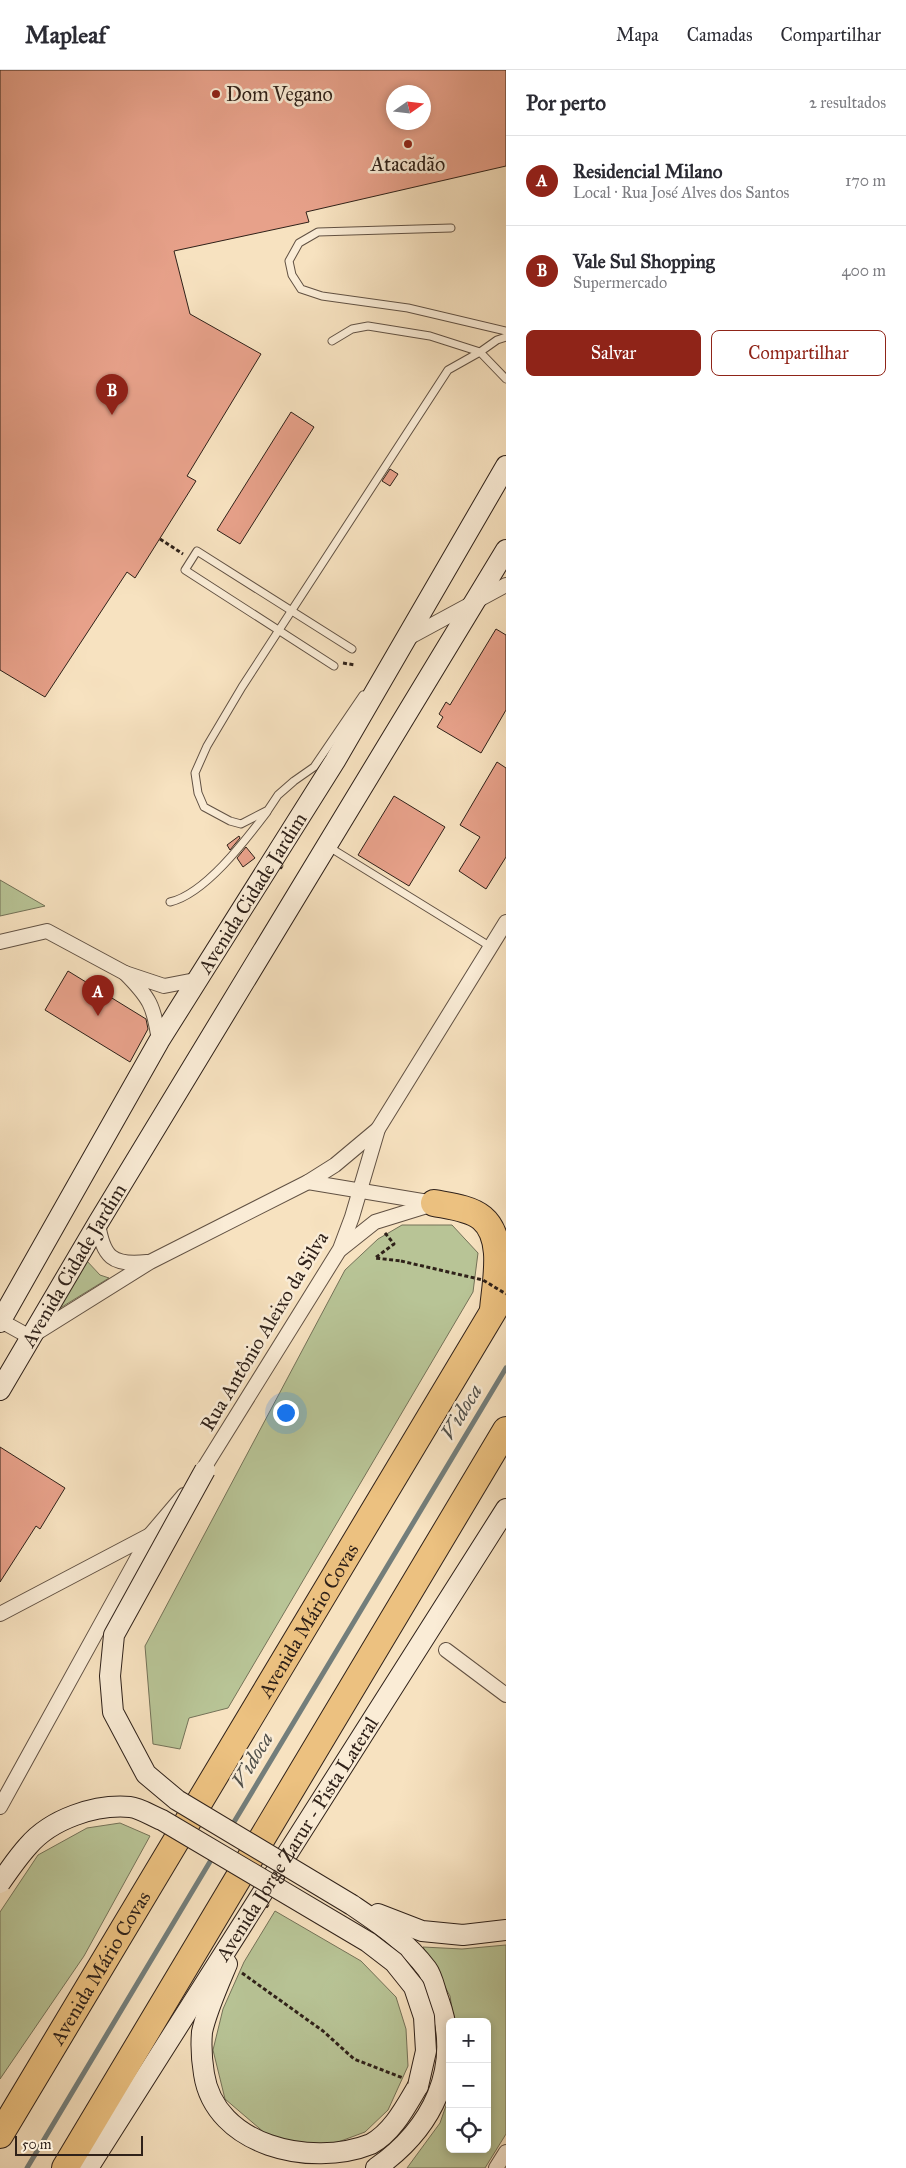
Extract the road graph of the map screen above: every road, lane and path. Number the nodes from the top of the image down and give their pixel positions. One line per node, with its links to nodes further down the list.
1 (451, 228): 2 (lane)
2 (506, 331)
3 (506, 337): 5 (lane)
4 (332, 341): 5 (lane)
5 (480, 352): 6 (lane); 13 (lane)
6 (506, 379)
7 (506, 466): 15 (main road, Avenida Cidade Jardim)
8 (160, 539): 10 (path)
9 (506, 550): 12 (main road, Avenida Cidade Jardim)
10 (191, 560): 13 (lane); 14 (lane)
11 (506, 585): 12 (street)
12 (477, 600): 15 (street); 19 (main road, Avenida Cidade Jardim)
13 (292, 612): 14 (lane); 16 (lane)
14 (280, 632): 17 (lane); 18 (lane)
15 (403, 644): 18 (lane); 25 (main road, Avenida Cidade Jardim)
16 (352, 649)
17 (334, 666)
18 (268, 810): 20 (lane)
19 (327, 845): 23 (lane); 31 (main road, Avenida Cidade Jardim)
20 (170, 902)
21 (506, 922): 23 (street)
22 (0, 942): 24 (street)
23 (491, 947): 27 (street)
24 (125, 973): 25 (street); 26 (street)
25 (195, 980): 26 (main road, Avenida Cidade Jardim)
26 (159, 1041): 36 (main road, Avenida Cidade Jardim)
27 (378, 1129): 28 (street); 29 (street, Rua Antônio Aleixo da Silva)
28 (308, 1182): 29 (street); 34 (street)
29 (360, 1192): 30 (street); 33 (street, Rua Antônio Aleixo da Silva)
30 (434, 1203): 33 (street); 35 (highway)
31 (98, 1223): 34 (street); 37 (main road, Avenida Cidade Jardim)
32 (385, 1233): 35 (path, bridge)
33 (340, 1249): 40 (street, Rua Antônio Aleixo da Silva)
34 (150, 1262): 37 (street)
35 (502, 1298): 52 (highway, Avenida Mário Covas)
36 (0, 1322): 37 (street)
37 (30, 1338): 38 (main road, Avenida Cidade Jardim)
38 (0, 1390)
39 (506, 1430): 57 (highway)
40 (205, 1470): 42 (street, Rua Antônio Aleixo da Silva); 48 (main road, bridge)
41 (506, 1509): 49 (main road, Avenida Jorge Zarur - Pista Lateral)
42 (150, 1535): 43 (street); 46 (street)
43 (0, 1614)
44 (446, 1650): 45 (street)
45 (506, 1695)
46 (0, 1807)
47 (0, 1883): 53 (main road, bridge)
48 (352, 1904): 50 (main road); 59 (main road)
49 (247, 1915): 51 (main road); 58 (main road, Avenida Jorge Zarur - Pista Lateral)
50 (506, 1930)
51 (227, 1963): 53 (path); 53 (main road)
52 (48, 2053): 54 (highway); 55 (highway, Avenida Mário Covas)
53 (418, 2086)
54 (0, 2111)
55 (0, 2135)
56 (506, 2152): 60 (street)
57 (65, 2168)
58 (88, 2168)
59 (376, 2168)
60 (496, 2168)

